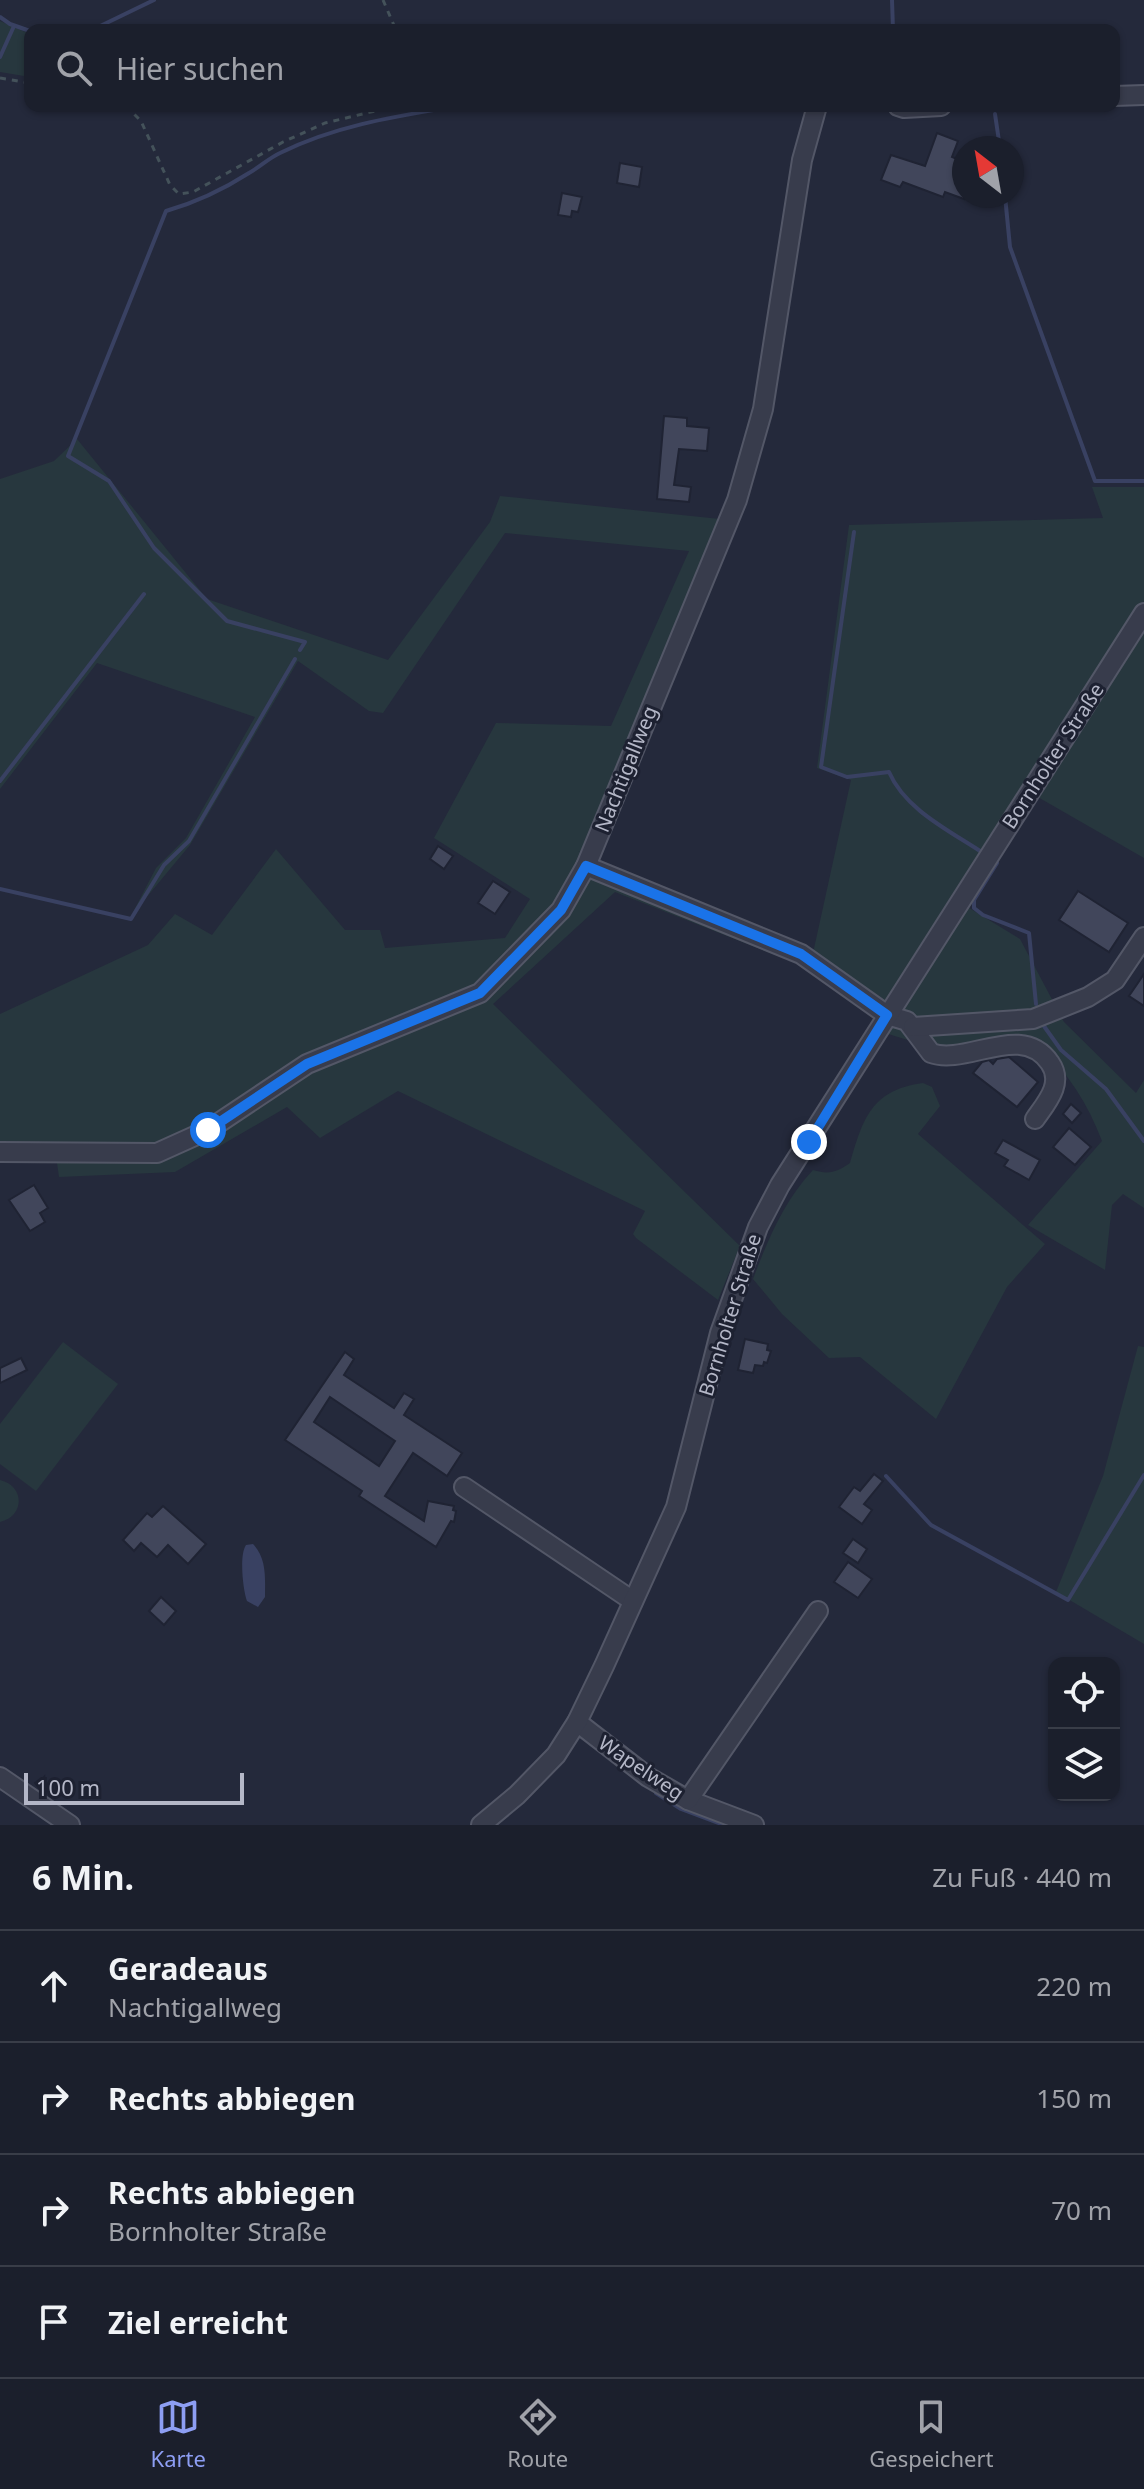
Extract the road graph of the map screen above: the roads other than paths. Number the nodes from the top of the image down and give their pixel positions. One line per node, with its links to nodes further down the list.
1 (1144, 95): 2 (street)
2 (1120, 96)
3 (815, 112): 5 (street, Nachtigallweg)
4 (1144, 613): 7 (street, Bornholter Straße)
5 (586, 866): 7 (street); 10 (street, Nachtigallweg)
6 (1144, 937): 8 (street)
7 (887, 1015): 8 (street); 12 (street, Bornholter Straße)
8 (913, 1027): 9 (street)
9 (1035, 1119)
10 (0, 1152)
11 (464, 1487): 12 (street)
12 (633, 1601): 14 (street, Bornholter Straße)
13 (818, 1611): 16 (street)
14 (577, 1722): 16 (street, Wapelweg); 18 (street, Bornholter Straße)
15 (0, 1777): 17 (street)
16 (688, 1800): 19 (street, Wapelweg)
17 (70, 1825)
18 (481, 1825)
19 (754, 1825)

